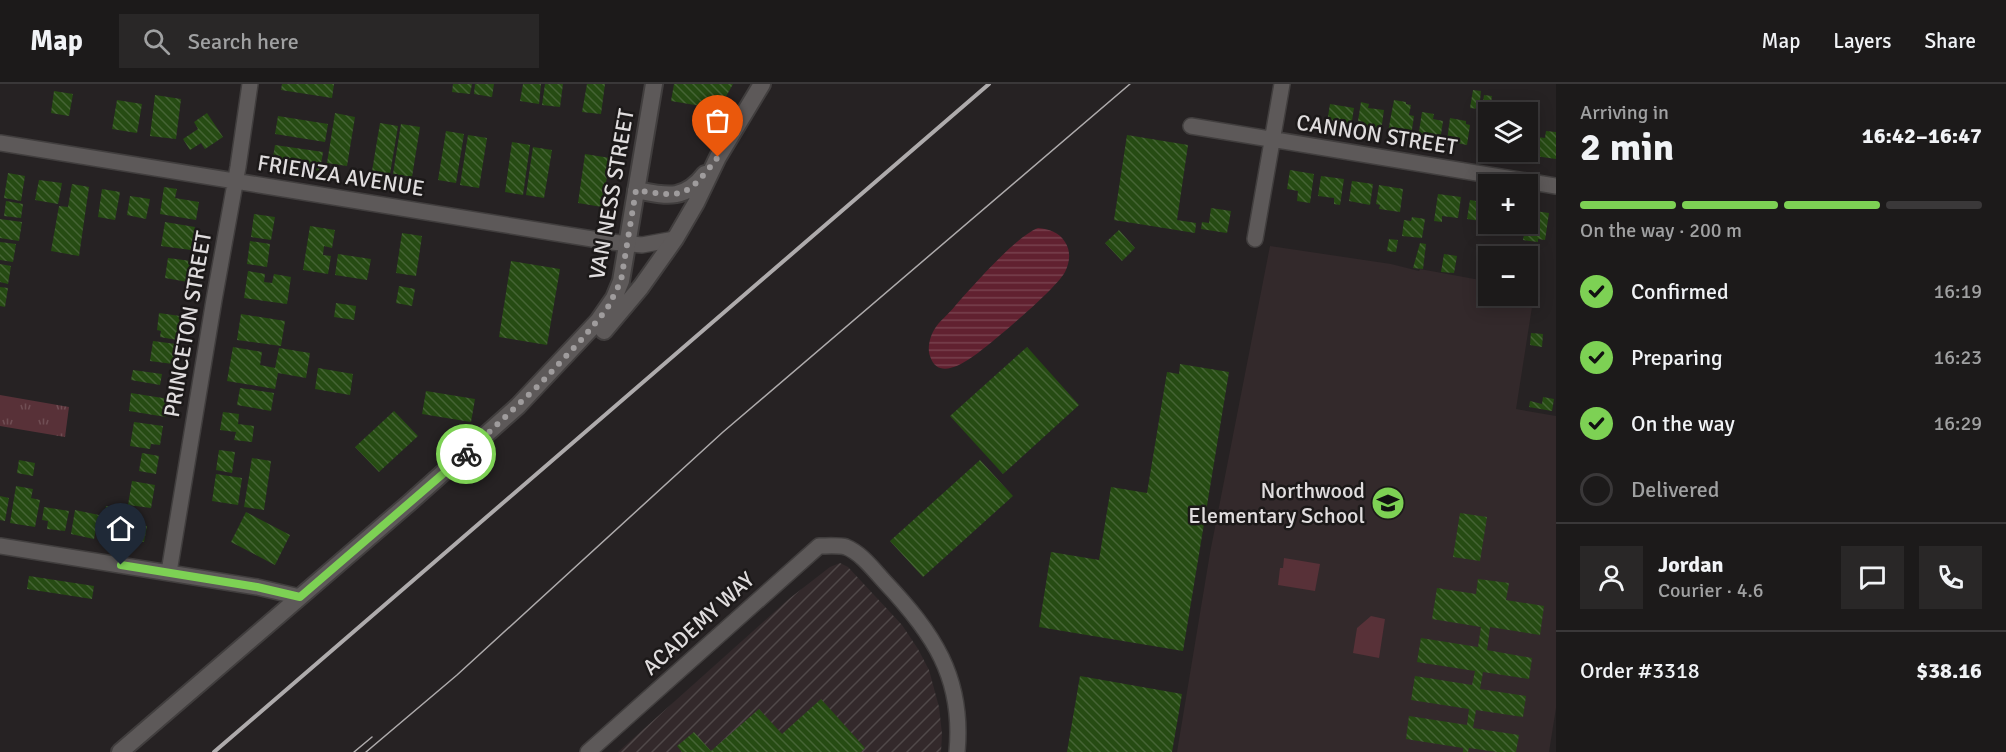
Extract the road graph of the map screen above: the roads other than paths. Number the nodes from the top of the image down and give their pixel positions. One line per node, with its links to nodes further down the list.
1 (250, 84): 9 (street, PRINCETON STREET)
2 (654, 84): 11 (street, VAN NESS STREET)
3 (762, 84): 8 (street)
4 (1282, 84): 6 (street)
5 (1191, 126): 6 (street, CANNON STREET)
6 (1273, 140): 10 (street, CANNON STREET); 12 (street)
7 (0, 143): 9 (street, FRIENZA AVENUE)
8 (718, 157): 11 (street); 13 (street)
9 (235, 181): 14 (street, FRIENZA AVENUE); 17 (street, PRINCETON STREET)
10 (1556, 186)
11 (636, 190): 14 (street, VAN NESS STREET)
12 (1255, 238)
13 (675, 239): 14 (street, FRIENZA AVENUE); 15 (street)
14 (628, 244): 15 (street, VAN NESS STREET)
15 (583, 338): 18 (street, VAN NESS STREET)
16 (0, 546): 17 (street)
17 (169, 572): 18 (street)
18 (300, 597): 19 (street, VAN NESS STREET)
19 (120, 752)
20 (588, 752): 21 (street, ACADEMY WAY)
21 (957, 752)

